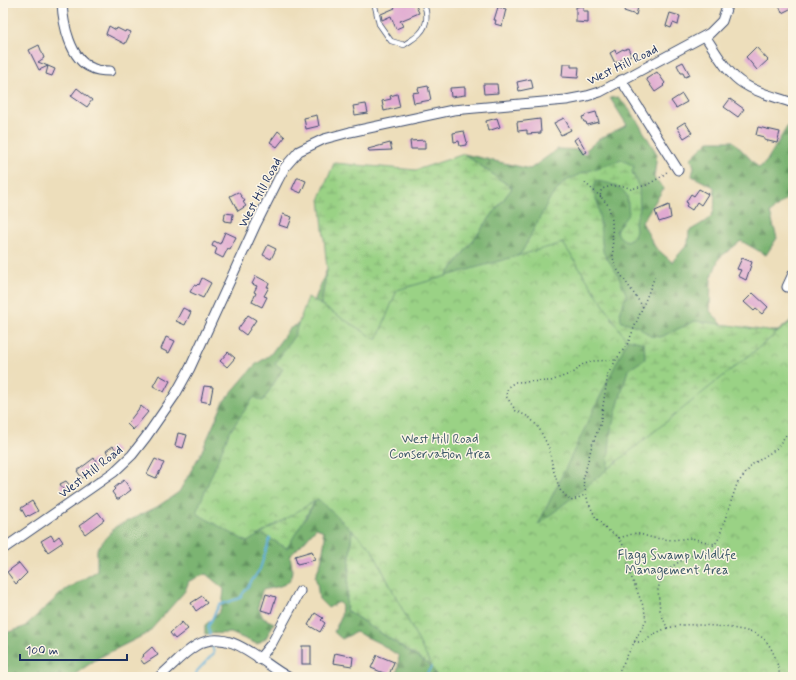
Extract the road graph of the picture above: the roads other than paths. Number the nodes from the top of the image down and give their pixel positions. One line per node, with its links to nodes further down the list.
1 (62, 3): 6 (street)
2 (377, 3): 3 (lane)
3 (423, 3)
4 (728, 3): 5 (street, West Hill Road)
5 (705, 36): 7 (street, West Hill Road); 8 (street)
6 (110, 71)
7 (621, 80): 9 (street); 12 (street, West Hill Road)
8 (793, 103)
9 (676, 167)
10 (793, 274): 11 (street)
11 (787, 287)
12 (3, 549)
13 (300, 591): 14 (street)
14 (259, 659): 15 (street); 16 (street)
15 (159, 677)
16 (288, 677)

